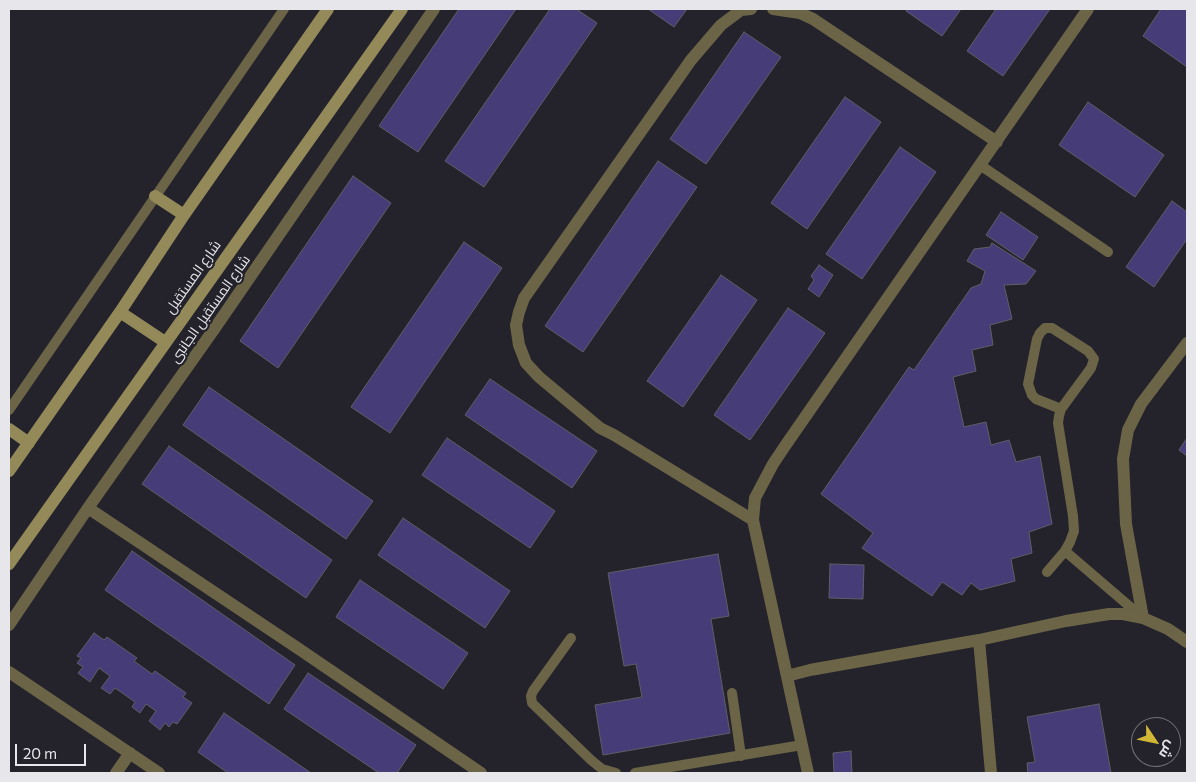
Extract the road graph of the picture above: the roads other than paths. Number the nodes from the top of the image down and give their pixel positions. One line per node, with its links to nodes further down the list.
1 (284, 9): 10 (lane)
2 (328, 9): 11 (street)
3 (402, 9): 14 (street, شارع المستقبل)
4 (434, 9): 21 (street, شارع المستقبل الجانبى)
5 (751, 9): 22 (street)
6 (773, 9): 8 (street)
7 (1088, 9): 8 (street)
8 (997, 142): 9 (street)
9 (980, 165): 12 (lane); 22 (street)
10 (155, 196): 11 (street); 17 (lane)
11 (184, 216): 13 (street)
12 (1108, 252)
13 (120, 312): 14 (street); 19 (street)
14 (166, 342): 24 (street, شارع المستقبل)
15 (1187, 343): 26 (street)
16 (1061, 409): 16 (lane); 23 (lane)
17 (9, 410)
18 (9, 429): 19 (street)
19 (29, 443): 20 (street)
20 (9, 471)
21 (88, 508): 27 (street, شارع المستقبل الجانبى); 39 (street)
22 (753, 520): 32 (street)
23 (1065, 551): 25 (lane); 26 (lane)
24 (9, 564)
25 (1047, 572)
26 (1143, 618): 29 (street); 30 (street)
27 (9, 625)
28 (571, 638): 40 (lane)
29 (979, 640): 32 (street); 43 (street)
30 (1187, 642)
31 (9, 672): 35 (street)
32 (787, 676): 34 (street)
33 (732, 693): 36 (lane)
34 (802, 745): 36 (lane); 42 (street)
35 (130, 753): 37 (street); 38 (street)
36 (740, 756): 41 (lane)
37 (116, 773)
38 (159, 773)
39 (481, 773)
40 (616, 773)
41 (635, 773)
42 (808, 773)
43 (991, 773)

